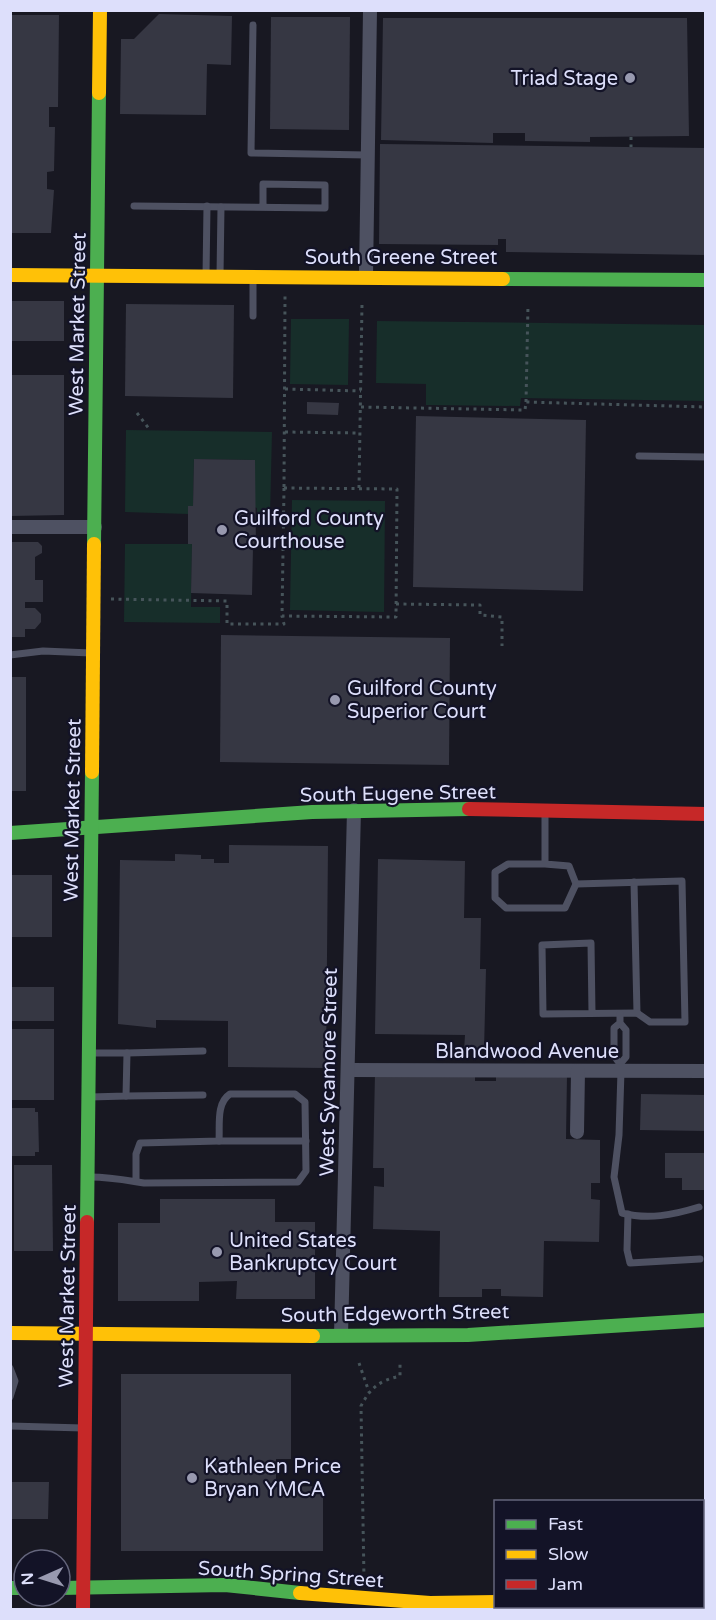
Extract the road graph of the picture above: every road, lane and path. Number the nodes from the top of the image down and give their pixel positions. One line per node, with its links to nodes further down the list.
1 (100, 10): 12 (main road, West Market Street)
2 (370, 10): 6 (street)
3 (253, 25): 6 (lane)
4 (631, 137): 5 (path)
5 (632, 147)
6 (368, 155): 17 (street)
7 (134, 206): 8 (lane)
8 (207, 206): 9 (lane); 13 (lane)
9 (221, 207): 10 (lane); 14 (lane)
10 (263, 207): 10 (lane)
11 (10, 275): 12 (main road, South Greene Street)
12 (97, 276): 13 (main road, South Greene Street); 36 (main road, West Market Street)
13 (206, 276): 14 (main road, South Greene Street)
14 (220, 276): 15 (main road, South Greene Street)
15 (253, 276): 16 (main road, South Greene Street); 21 (lane)
16 (286, 276): 17 (main road, South Greene Street); 22 (path)
17 (366, 276): 18 (main road, South Greene Street)
18 (705, 280)
19 (362, 304): 23 (path)
20 (528, 305): 24 (path)
21 (253, 316)
22 (285, 389): 23 (path); 29 (path)
23 (361, 391): 25 (path)
24 (526, 402): 25 (path); 26 (path)
25 (361, 407): 30 (path)
26 (705, 407)
27 (137, 413): 28 (path)
28 (150, 430)
29 (285, 432): 30 (path); 33 (path)
30 (360, 433): 34 (path)
31 (639, 456): 32 (lane)
32 (705, 457)
33 (284, 488): 34 (path); 39 (path)
34 (359, 489): 38 (path)
35 (10, 527): 36 (street)
36 (94, 527): 37 (main road, West Market Street)
37 (94, 598): 39 (path); 41 (main road, West Market Street)
38 (396, 604): 39 (path); 40 (path)
39 (282, 616)
40 (502, 646)
41 (93, 654): 42 (lane); 46 (main road, West Market Street)
42 (10, 655)
43 (354, 810): 44 (main road, South Eugene Street); 46 (main road, South Eugene Street); 59 (street, West Sycamore Street)
44 (545, 811): 45 (main road, South Eugene Street); 48 (lane)
45 (705, 814)
46 (92, 831): 47 (main road, South Eugene Street); 56 (main road, West Market Street)
47 (10, 833)
48 (545, 864): 50 (lane); 50 (lane)
49 (634, 882): 50 (lane); 52 (lane); 52 (lane)
50 (576, 884)
51 (592, 1013): 51 (lane); 53 (lane)
52 (637, 1013): 53 (lane)
53 (620, 1014): 54 (lane)
54 (620, 1023): 58 (lane); 58 (lane)
55 (203, 1051): 57 (lane)
56 (89, 1053): 57 (lane); 64 (main road, West Market Street)
57 (127, 1053): 63 (lane)
58 (620, 1068): 60 (street, Blandwood Avenue); 61 (street, Blandwood Avenue); 71 (lane)
59 (348, 1070): 60 (street, Blandwood Avenue); 76 (street, West Sycamore Street)
60 (578, 1071): 65 (street)
61 (705, 1071)
62 (203, 1095): 63 (lane)
63 (126, 1096): 64 (lane)
64 (88, 1097): 68 (main road, West Market Street)
65 (577, 1132)
66 (219, 1141): 67 (lane); 67 (lane); 69 (lane)
67 (306, 1141): 69 (lane)
68 (87, 1177): 69 (lane); 75 (main road, West Market Street)
69 (136, 1181)
70 (699, 1207): 71 (lane)
71 (628, 1214): 72 (lane)
72 (700, 1259)
73 (705, 1320): 76 (main road, South Edgeworth Street)
74 (10, 1333): 75 (main road, South Edgeworth Street)
75 (86, 1335): 76 (main road, South Edgeworth Street); 83 (main road, West Market Street)
76 (341, 1335)
77 (400, 1362): 80 (path)
78 (359, 1363): 80 (path)
79 (10, 1368): 81 (lane)
80 (369, 1392): 86 (path)
81 (10, 1397)
82 (10, 1426): 83 (lane)
83 (84, 1428): 85 (main road, West Market Street)
84 (72, 1588): 85 (main road, South Spring Street)
85 (83, 1588): 86 (main road, South Spring Street); 88 (main road, West Market Street)
86 (364, 1599): 87 (main road, South Spring Street)
87 (494, 1602)
88 (82, 1610)

